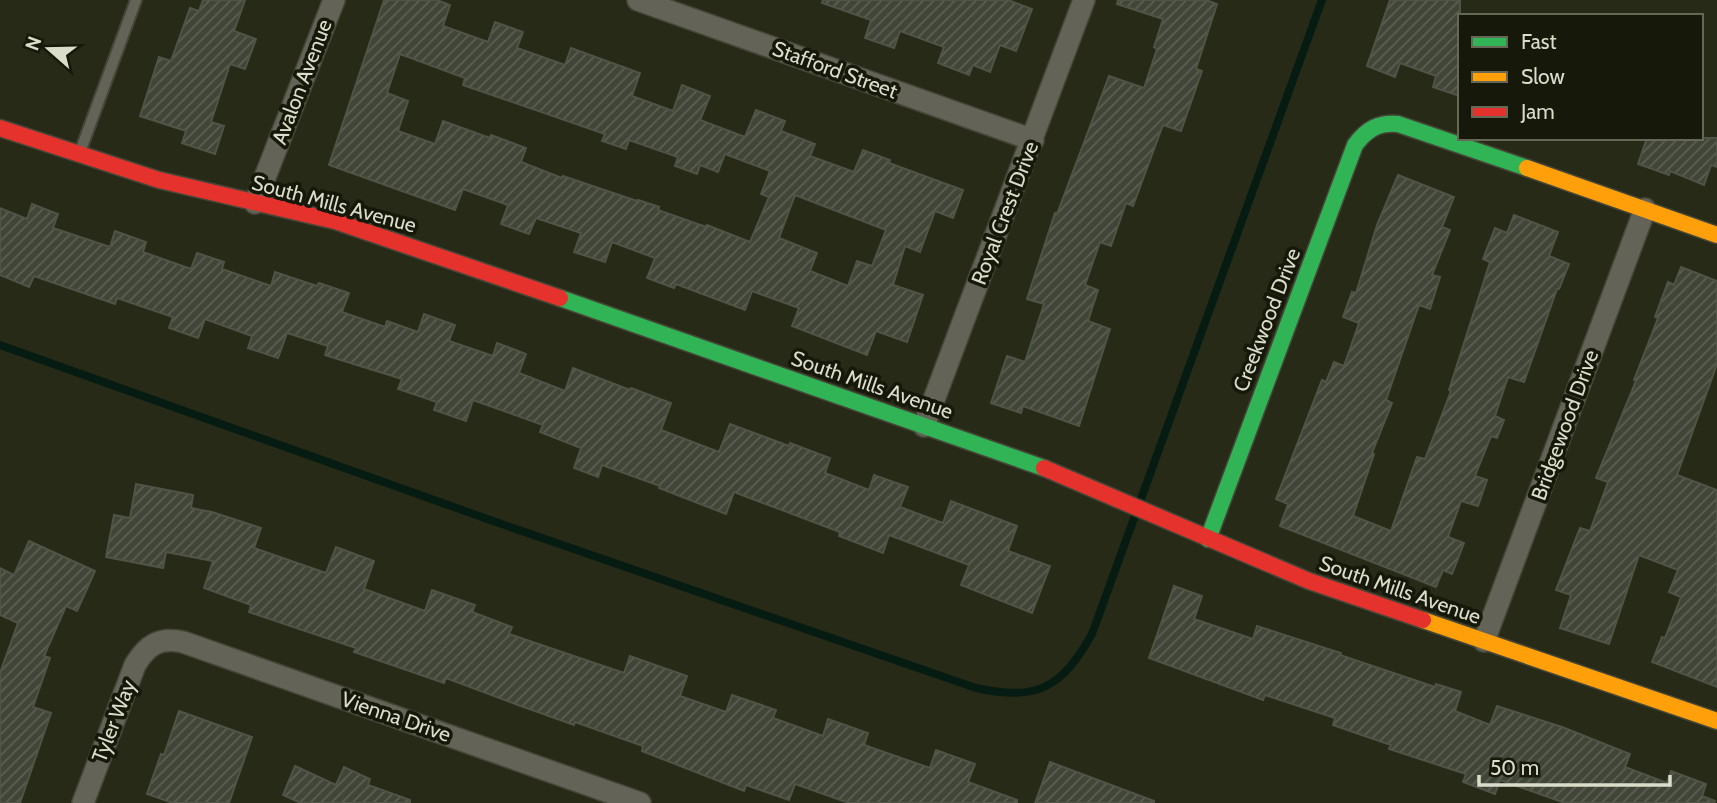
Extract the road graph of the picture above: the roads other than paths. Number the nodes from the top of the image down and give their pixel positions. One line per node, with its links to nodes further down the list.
1 (136, 0): 7 (lane)
2 (334, 0): 8 (street, Avalon Avenue)
3 (638, 0): 6 (street, Stafford Street)
4 (1084, 0): 6 (street, Royal Crest Drive)
5 (0, 128): 7 (street, South Mills Avenue)
6 (1033, 140): 11 (street, Royal Crest Drive)
7 (79, 155): 8 (street, South Mills Avenue)
8 (254, 203): 11 (street, South Mills Avenue)
9 (1645, 209): 10 (street); 12 (street, Creekwood Drive); 13 (street, Bridgewood Drive)
10 (1717, 235)
11 (924, 426): 12 (street, South Mills Avenue)
12 (1208, 539): 13 (street, South Mills Avenue)
13 (1484, 641): 15 (street, South Mills Avenue)
14 (151, 644): 16 (street, Tyler Way); 17 (street, Vienna Drive)
15 (1717, 721)
16 (83, 803)
17 (640, 803)

